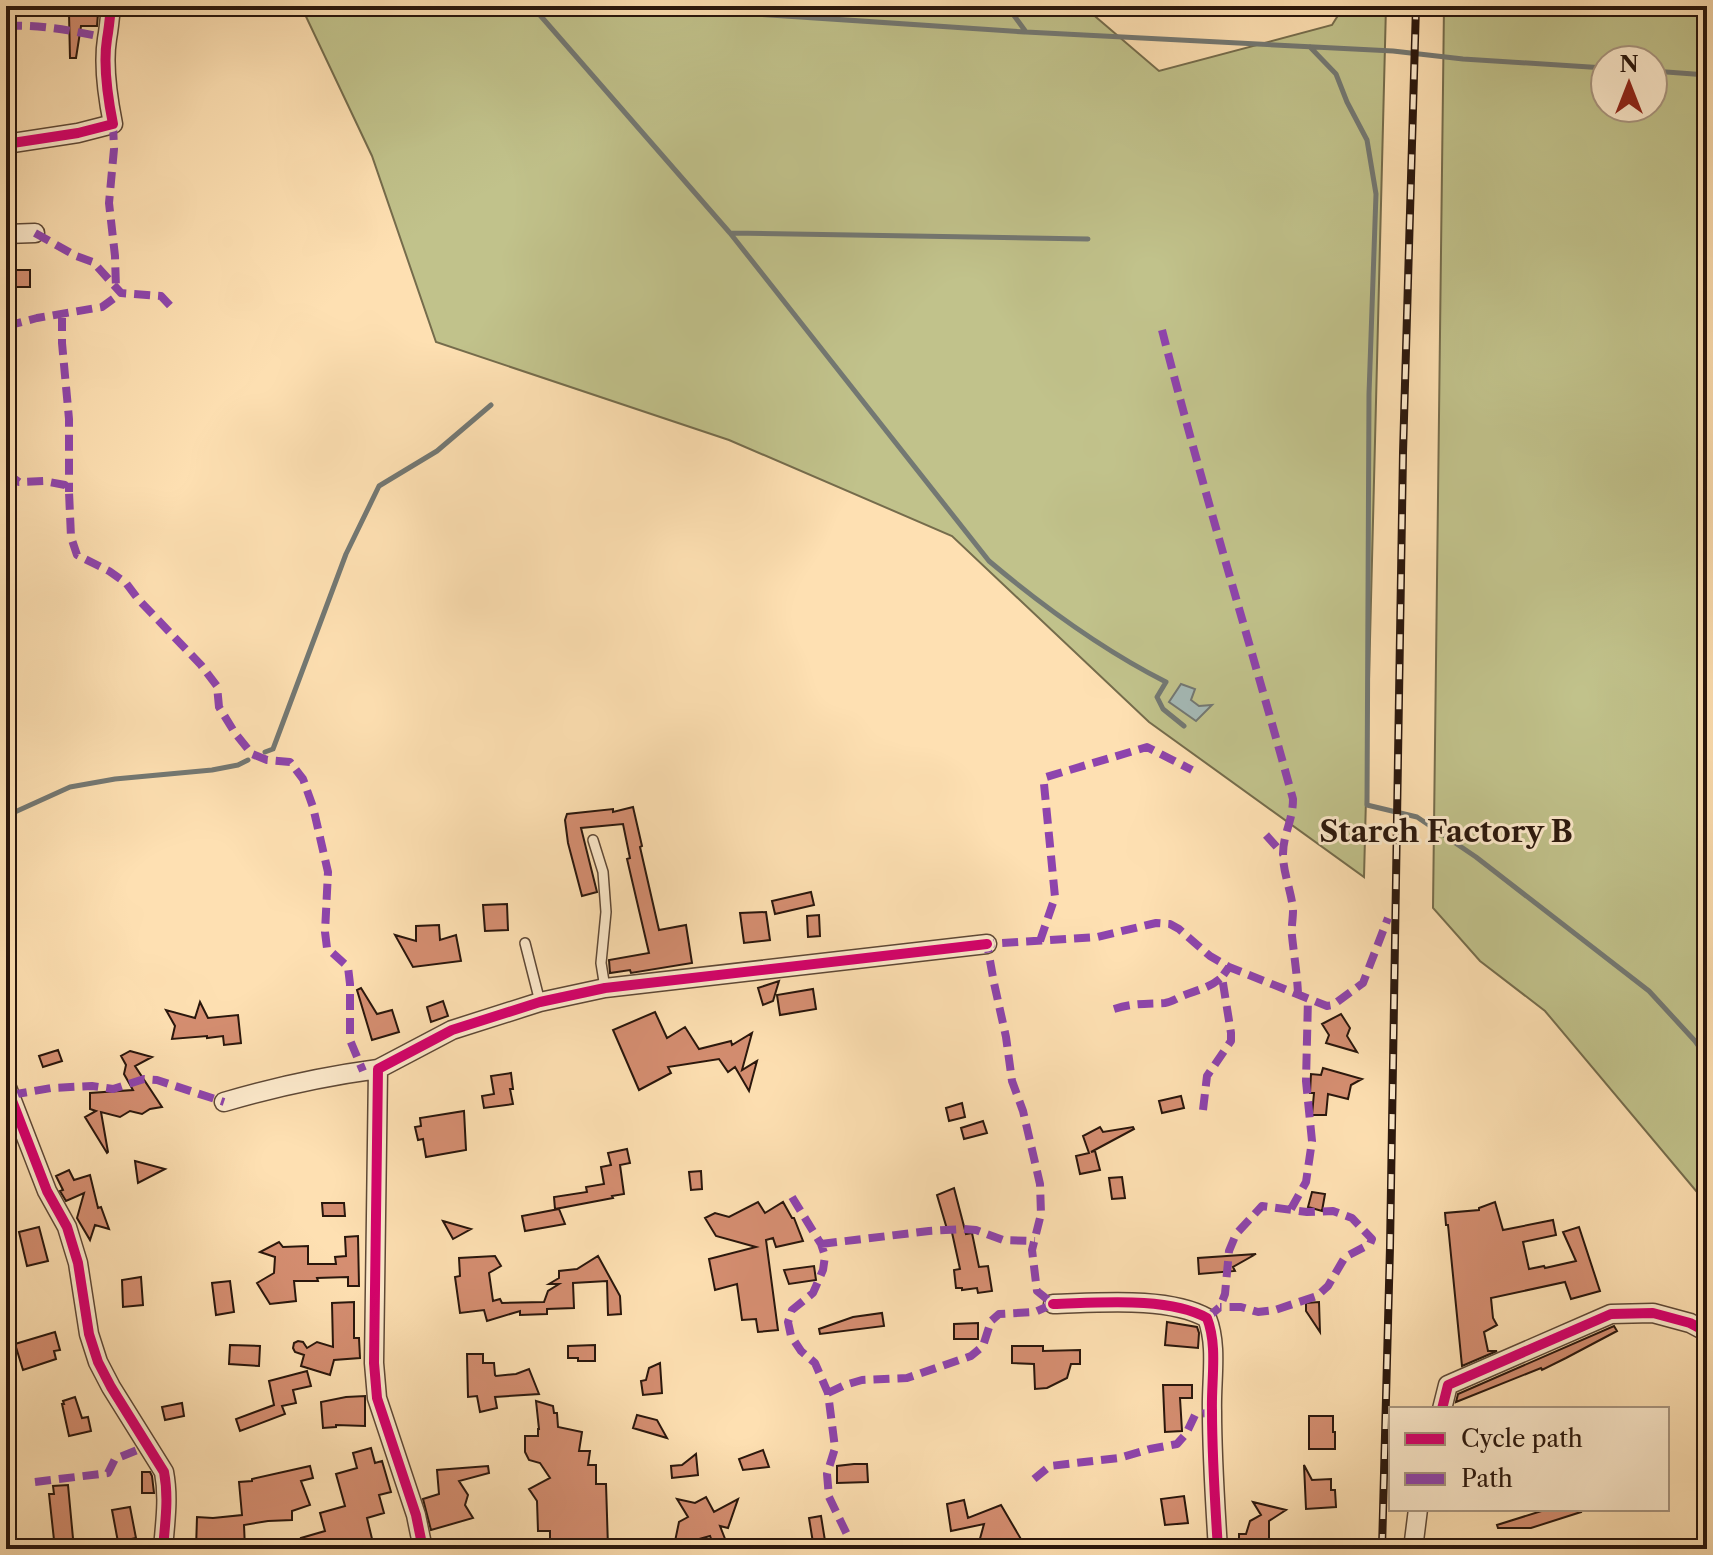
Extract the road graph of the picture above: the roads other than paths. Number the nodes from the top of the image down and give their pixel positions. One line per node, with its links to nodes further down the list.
1 (111, 6): 2 (street)
2 (6, 144)
3 (35, 233): 4 (street)
4 (6, 234)
5 (593, 840): 8 (lane)
6 (525, 943): 9 (lane)
7 (987, 944): 8 (street)
8 (605, 988): 9 (street)
9 (540, 1002): 10 (street)
10 (378, 1069): 12 (street); 18 (street)
11 (6, 1085): 17 (street)
12 (224, 1102)
13 (1053, 1304): 19 (street)
14 (1707, 1332): 15 (street)
15 (1442, 1407)
16 (1418, 1511): 20 (street)
17 (163, 1549)
18 (423, 1549)
19 (1218, 1549)
20 (1413, 1549)

